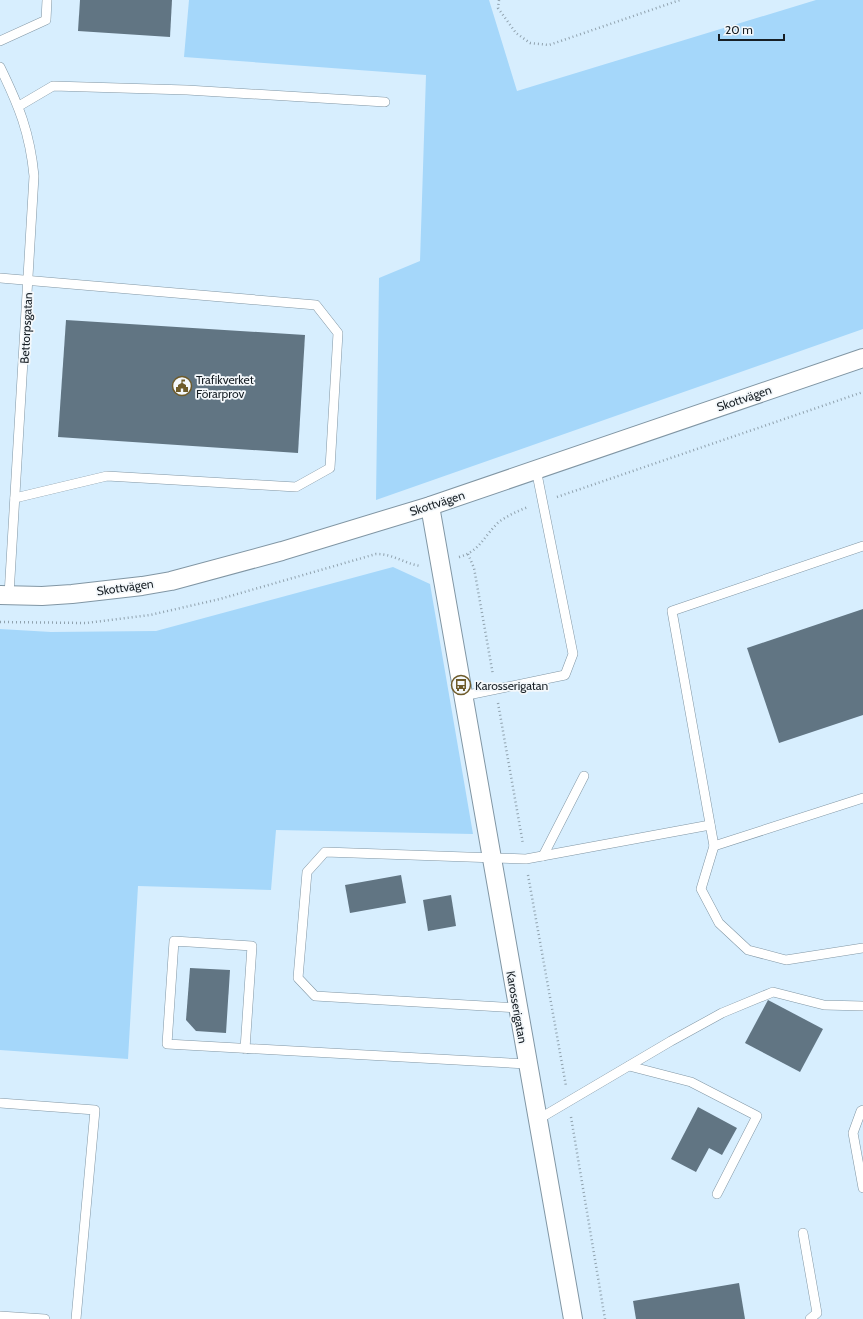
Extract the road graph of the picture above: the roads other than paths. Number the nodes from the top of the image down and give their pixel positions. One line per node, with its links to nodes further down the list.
1 (47, 0): 2 (lane)
2 (0, 41)
3 (0, 67): 5 (lane, Bettorpsgatan)
4 (385, 102): 5 (lane)
5 (19, 106): 7 (lane, Bettorpsgatan)
6 (0, 278): 7 (lane)
7 (28, 281): 10 (lane, Bettorpsgatan); 10 (lane)
8 (863, 358): 9 (street, Skottvägen)
9 (536, 469): 11 (street, Skottvägen); 14 (lane)
10 (15, 498): 13 (lane, Bettorpsgatan)
11 (430, 506): 13 (street, Skottvägen); 14 (street, Karosserigatan)
12 (863, 546): 17 (lane)
13 (5, 595)
14 (463, 696): 20 (street, Karosserigatan)
15 (584, 776): 19 (lane)
16 (863, 798): 18 (lane)
17 (710, 825): 18 (lane); 19 (lane)
18 (714, 846): 21 (lane)
19 (543, 856): 20 (lane)
20 (491, 858): 23 (street, Karosserigatan); 23 (lane)
21 (863, 948)
22 (863, 1006): 26 (lane)
23 (517, 1008): 25 (street, Karosserigatan)
24 (245, 1049): 24 (lane); 25 (lane)
25 (527, 1064): 29 (street, Karosserigatan)
26 (629, 1066): 29 (lane); 31 (lane)
27 (0, 1102): 35 (lane)
28 (863, 1110): 30 (lane)
29 (537, 1120): 36 (street, Karosserigatan)
30 (863, 1188)
31 (717, 1194)
32 (803, 1233): 37 (lane)
33 (0, 1316): 34 (lane)
34 (45, 1319)
35 (76, 1319)
36 (573, 1319)
37 (810, 1319)

